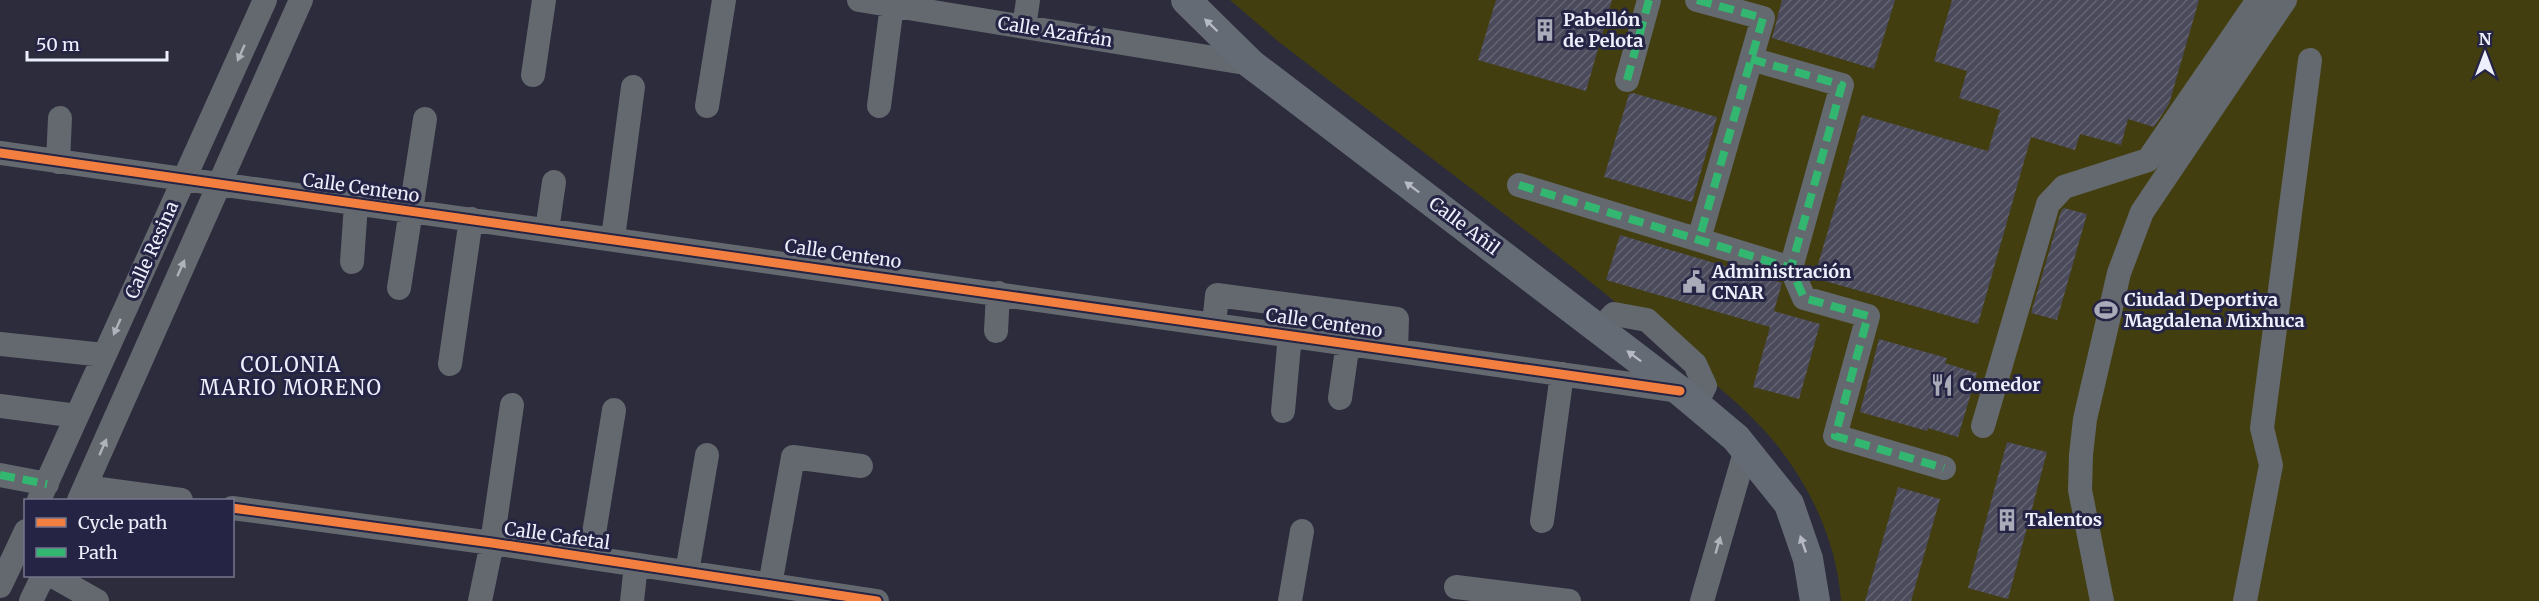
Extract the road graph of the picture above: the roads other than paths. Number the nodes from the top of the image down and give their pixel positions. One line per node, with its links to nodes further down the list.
1 (265, 0): 25 (street, Calle Resina, one-way to 25)
2 (301, 0): 27 (street, Calle Resina)
3 (544, 0): 16 (street)
4 (724, 0): 19 (street)
5 (1028, 0): 12 (street)
6 (1186, 0): 15 (main road, Calle Añil, one-way to 6)
7 (1649, 0): 17 (street)
8 (1697, 0): 13 (street)
9 (2258, 0): 56 (street)
10 (2285, 0): 90 (street)
11 (875, 2): 12 (street, Calle Azafrán); 20 (street)
12 (1024, 27): 15 (street, Calle Azafrán)
13 (1751, 59): 34 (street); 36 (street)
14 (2310, 60): 91 (street)
15 (1251, 64): 49 (main road, Calle Añil, one-way to 15)
16 (533, 75)
17 (1627, 80)
18 (633, 87): 33 (street)
19 (707, 106)
20 (879, 106)
21 (60, 118): 24 (street)
22 (424, 120): 30 (street)
23 (0, 153): 24 (street, Calle Centeno)
24 (58, 162): 25 (street, Calle Centeno)
25 (183, 180): 27 (street, Calle Centeno); 46 (street, Calle Resina, one-way to 46)
26 (554, 182): 32 (street)
27 (217, 185): 29 (street, Calle Centeno); 63 (street, Calle Resina, one-way to 27)
28 (1519, 185): 34 (street)
29 (356, 204): 30 (street, Calle Centeno); 35 (street)
30 (412, 212): 31 (street, Calle Centeno); 37 (street)
31 (471, 219): 32 (street, Calle Centeno); 47 (street)
32 (548, 230): 33 (street, Calle Centeno)
33 (613, 238): 38 (street, Calle Centeno)
34 (1699, 239): 36 (street)
35 (352, 262)
36 (1791, 268): 60 (street)
37 (399, 288)
38 (998, 293): 40 (street, Calle Centeno); 41 (street)
39 (1313, 308): 40 (street); 42 (street); 45 (street)
40 (1214, 324): 42 (street, Calle Centeno)
41 (996, 330)
42 (1300, 336): 43 (street, Calle Centeno); 54 (street)
43 (1348, 343): 45 (street, Calle Centeno); 50 (street)
44 (0, 344): 46 (street)
45 (1396, 350): 48 (street, Calle Centeno)
46 (104, 355): 55 (street, Calle Resina)
47 (450, 364)
48 (1562, 374): 49 (street, Calle Centeno); 66 (street)
49 (1688, 397): 57 (main road, Calle Añil)
50 (1340, 398)
51 (512, 405): 69 (street)
52 (0, 406): 55 (street)
53 (614, 410): 71 (street)
54 (1283, 411)
55 (77, 416): 62 (street, Calle Resina)
56 (1983, 426)
57 (1746, 449): 88 (street, one-way to 57); 89 (main road, Calle Añil, one-way to 57)
58 (706, 455): 73 (street)
59 (861, 466): 76 (street)
60 (1944, 468)
61 (0, 475): 62 (street)
62 (43, 492)
63 (82, 494): 64 (street)
64 (153, 499)
65 (234, 508): 69 (street, Calle Cafetal)
66 (1542, 521)
67 (1302, 531): 86 (street)
68 (24, 535): 70 (street)
69 (492, 543): 71 (street, Calle Cafetal); 83 (street)
70 (13, 555): 77 (street)
71 (590, 558): 72 (street, Calle Cafetal)
72 (636, 565): 73 (street, Calle Cafetal); 84 (street)
73 (687, 572): 76 (street, Calle Cafetal)
74 (43, 577): 81 (street)
75 (54, 577): 82 (street)
76 (770, 585): 80 (street, Calle Cafetal)
77 (0, 586)
78 (1456, 587): 79 (street)
79 (1523, 598): 87 (street)
80 (850, 599): 85 (street, Calle Cafetal)
81 (31, 601)
82 (97, 601)
83 (480, 601)
84 (632, 601)
85 (877, 601)
86 (1290, 601)
87 (1569, 601)
88 (1702, 601)
89 (1815, 601)
90 (2102, 601)
91 (2246, 601)

